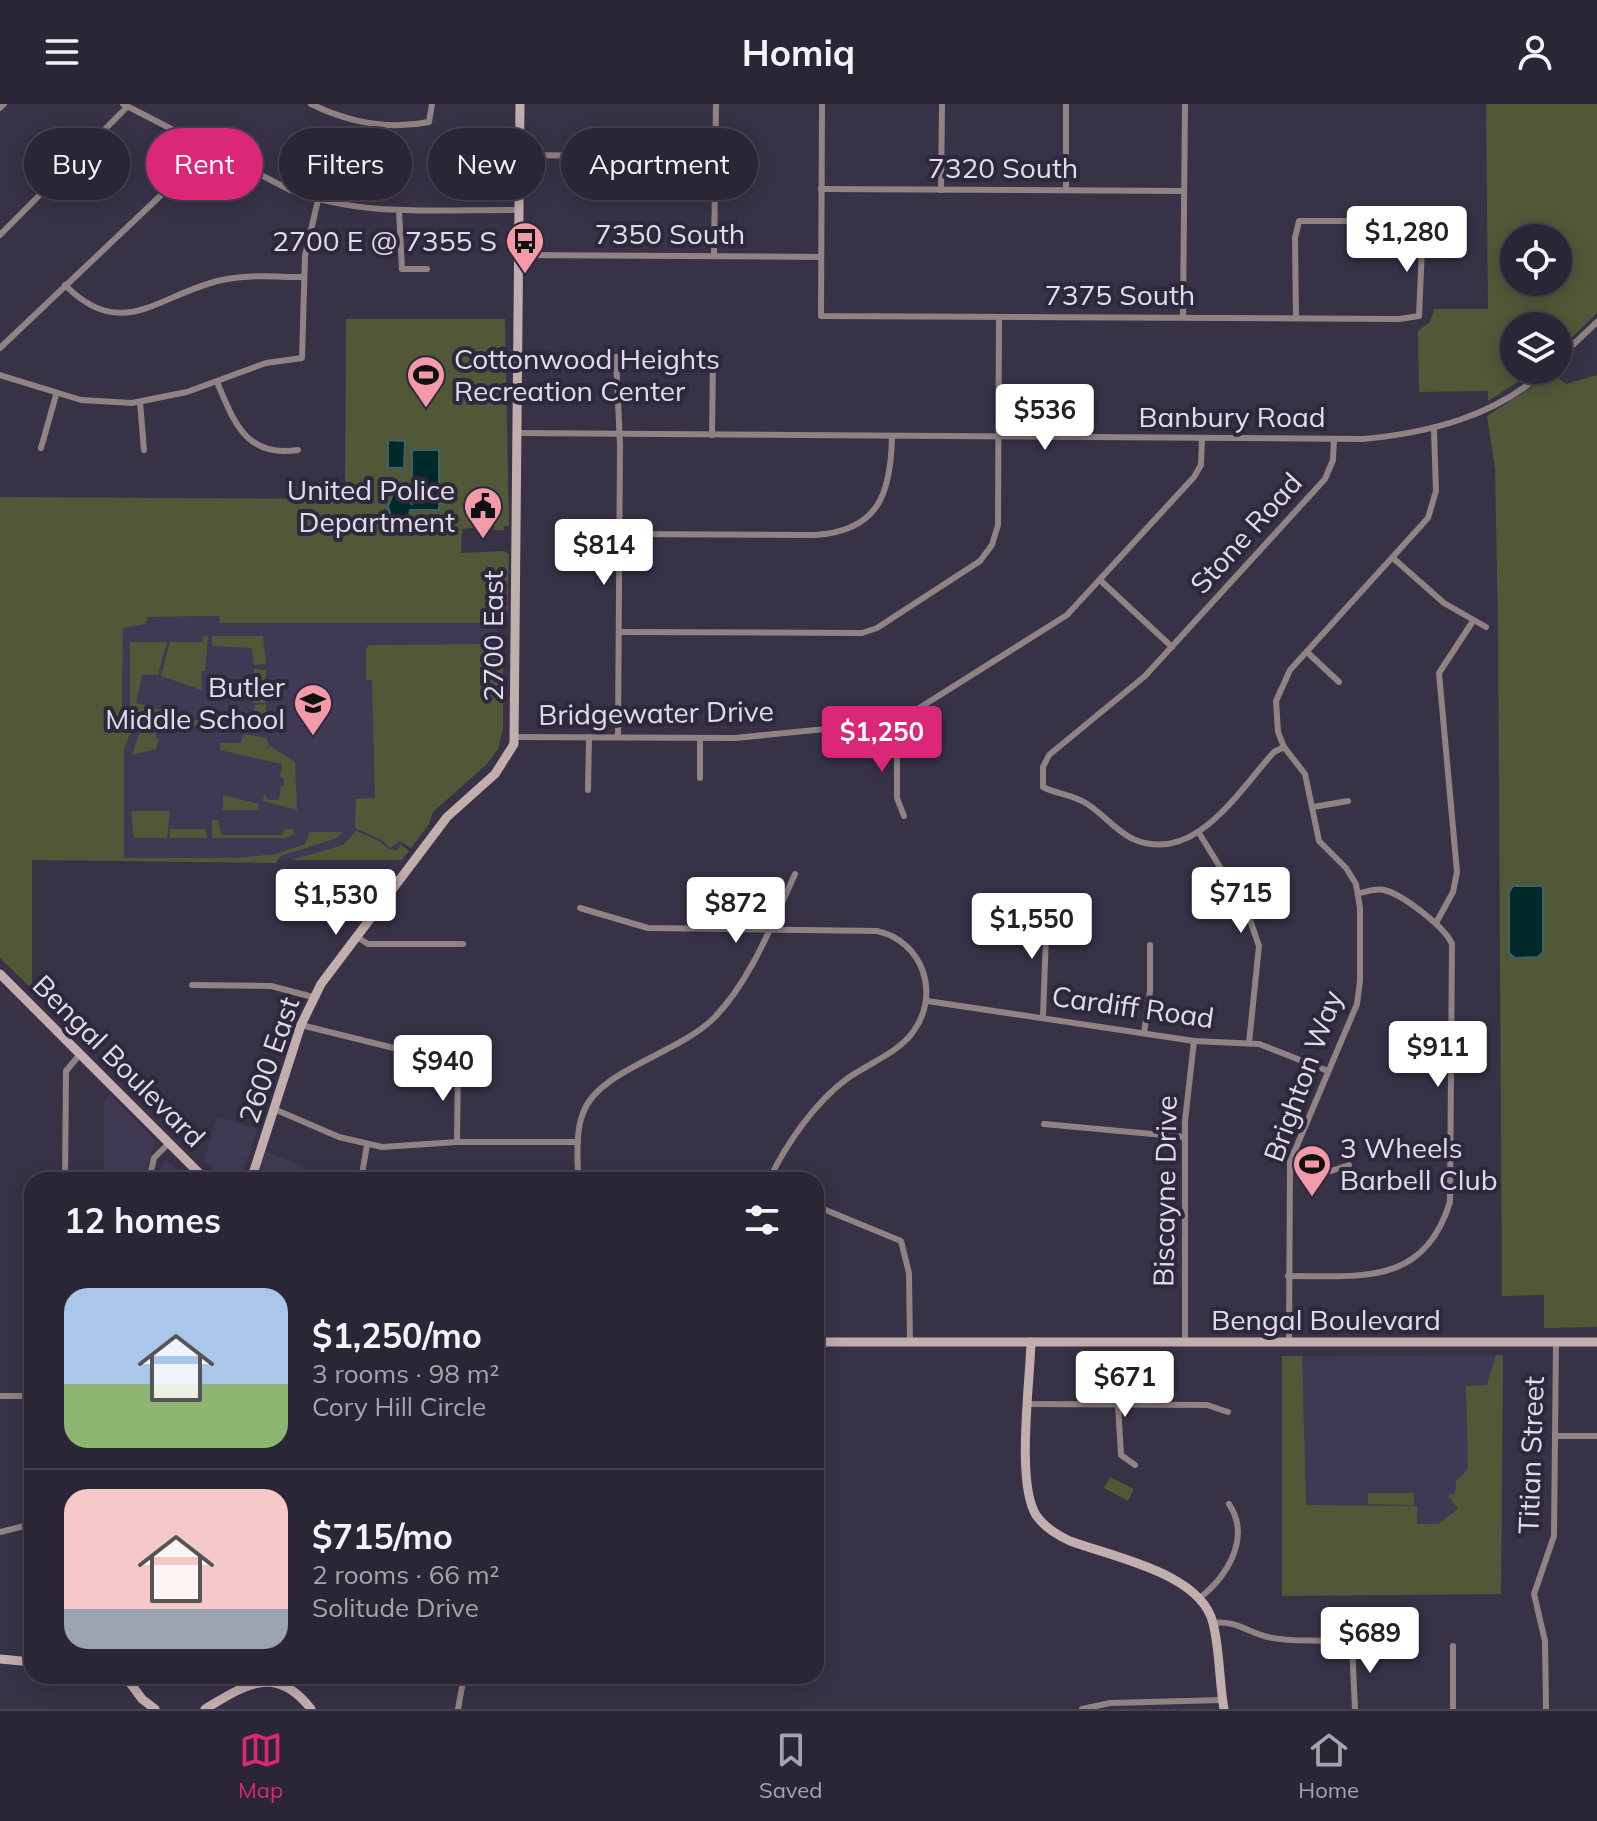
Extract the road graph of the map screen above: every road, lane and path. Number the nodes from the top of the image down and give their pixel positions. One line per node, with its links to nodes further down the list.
1 (311, 104): 2 (street)
2 (432, 104)
3 (520, 104): 11 (street, 2700 East)
4 (716, 104): 12 (street)
5 (822, 104): 13 (street)
6 (942, 104): 14 (street)
7 (1066, 104): 15 (street)
8 (1185, 104): 16 (street)
9 (125, 105): 10 (street); 23 (street)
10 (170, 128)
11 (520, 128)
12 (716, 128)
13 (821, 189): 14 (street, 7320 South); 26 (street)
14 (941, 190): 15 (street, 7320 South)
15 (1066, 190): 16 (street, 7320 South)
16 (1184, 191): 31 (street)
17 (156, 200): 29 (street)
18 (318, 200): 21 (street); 28 (street)
19 (519, 200): 22 (street, 2700 East)
20 (715, 200): 25 (street)
21 (399, 210): 22 (street); 27 (street)
22 (519, 210): 24 (street, 2700 East)
23 (0, 235)
24 (518, 255): 25 (street, 7350 South); 44 (street, 2700 East)
25 (714, 256): 26 (street, 7350 South)
26 (821, 257): 30 (street, 7375 South)
27 (427, 269)
28 (303, 277): 29 (street); 39 (street)
29 (65, 285): 35 (street)
30 (999, 317): 31 (street, 7375 South); 48 (street)
31 (1183, 317): 32 (street, 7375 South)
32 (1296, 318): 32 (street, 7375 South)
33 (1597, 322): 34 (street)
34 (1572, 346)
35 (0, 348)
36 (616, 357): 45 (street)
37 (713, 357): 46 (street)
38 (0, 375): 41 (street)
39 (217, 382): 42 (street); 53 (street)
40 (1524, 384): 43 (street, Banbury Road)
41 (56, 395): 42 (street); 51 (street)
42 (140, 402): 52 (street)
43 (1434, 430): 50 (street, Banbury Road); 55 (street)
44 (516, 433): 45 (street, Banbury Road); 64 (street, 2700 East)
45 (618, 434): 46 (street, Banbury Road); 54 (street)
46 (712, 435): 47 (street, Banbury Road)
47 (892, 436): 48 (street, Banbury Road); 54 (street)
48 (999, 437): 49 (street, Banbury Road); 59 (street)
49 (1202, 438): 50 (street, Banbury Road); 56 (street, Bridgewater Drive)
50 (1334, 439): 60 (street, Stone Road)
51 (41, 448)
52 (144, 450)
53 (298, 450)
54 (619, 534): 59 (street)
55 (1393, 558): 57 (street); 61 (street)
56 (1100, 580): 60 (street); 63 (street, Bridgewater Drive)
57 (1473, 621): 58 (street); 79 (street)
58 (1486, 627)
59 (619, 632): 66 (street)
60 (1172, 647): 74 (street, Stone Road)
61 (1307, 652): 62 (street); 68 (street)
62 (1339, 682)
63 (897, 722): 67 (street, Bridgewater Drive); 73 (street)
64 (514, 737): 65 (street, Bridgewater Drive); 81 (street, 2600 East)
65 (589, 737): 66 (street, Bridgewater Drive); 70 (street)
66 (618, 737): 67 (street, Bridgewater Drive)
67 (700, 738): 69 (street)
68 (1284, 747): 72 (street); 74 (street)
69 (700, 778)
70 (588, 790)
71 (1348, 801): 72 (street)
72 (1313, 807): 76 (street)
73 (904, 816)
74 (1199, 833): 92 (street)
75 (795, 874): 80 (street)
76 (1359, 893): 79 (street); 94 (street, Brighton Way)
77 (1047, 907): 88 (street)
78 (580, 908): 80 (street)
79 (1436, 923): 112 (street)
80 (767, 930): 87 (street); 99 (street)
81 (357, 937): 82 (street); 86 (street, 2600 East)
82 (463, 944)
83 (1150, 945): 90 (street)
84 (0, 974): 93 (street, Bengal Boulevard)
85 (192, 985): 86 (street)
86 (313, 997): 89 (street, 2600 East)
87 (927, 1001): 88 (street, Cardiff Road); 110 (street)
88 (1043, 1017): 90 (street, Cardiff Road)
89 (301, 1025): 95 (street, 2600 East); 98 (street)
90 (1144, 1033): 91 (street, Cardiff Road)
91 (1194, 1041): 92 (street, Cardiff Road); 97 (street, Biscayne Drive)
92 (1249, 1043): 94 (street, Cardiff Road)
93 (81, 1053): 100 (street, Bengal Boulevard); 104 (street)
94 (1328, 1071): 102 (street, Brighton Way)
95 (274, 1109): 101 (street); 107 (street, 2600 East)
96 (1044, 1124): 97 (street)
97 (1185, 1137): 115 (street, Biscayne Drive)
98 (457, 1142): 99 (street); 101 (street)
99 (578, 1142): 109 (street)
100 (169, 1143): 105 (street); 106 (street, Bengal Boulevard)
101 (367, 1145): 108 (street)
102 (1290, 1162): 103 (street); 112 (street, Brighton Way)
103 (1349, 1165)
104 (65, 1172)
105 (151, 1172)
106 (198, 1172)
107 (254, 1172)
108 (362, 1172)
109 (578, 1172)
110 (774, 1172)
111 (824, 1209): 119 (street)
112 (1288, 1276): 116 (street, Brighton Way)
113 (824, 1342): 119 (street, Bengal Boulevard)
114 (1031, 1342): 115 (street, Bengal Boulevard); 119 (street, Bengal Boulevard); 122 (street)
115 (1185, 1342): 116 (street, Bengal Boulevard)
116 (1289, 1342): 117 (street, Bengal Boulevard)
117 (1556, 1342): 118 (street, Bengal Boulevard); 125 (street, Titian Street)
118 (1597, 1342)
119 (910, 1343)
120 (0, 1396): 121 (street)
121 (24, 1396)
122 (1028, 1404): 123 (street); 131 (street)
123 (1118, 1404): 124 (street); 127 (street)
124 (1228, 1412)
125 (1555, 1436): 126 (street); 149 (street, Titian Street)
126 (1597, 1436)
127 (1135, 1465)
128 (1229, 1504): 131 (street)
129 (24, 1526): 130 (street)
130 (0, 1532)
131 (1201, 1597): 132 (street)
132 (1213, 1623): 140 (street); 147 (street)
133 (1453, 1646): 148 (street)
134 (0, 1659): 135 (street)
135 (24, 1661)
136 (131, 1684): 142 (street)
137 (254, 1684): 143 (street)
138 (275, 1684): 144 (street)
139 (463, 1684): 145 (street)
140 (1224, 1704): 141 (street)
141 (1134, 1706): 146 (street)
142 (155, 1709)
143 (205, 1709)
144 (311, 1709)
145 (458, 1709)
146 (1082, 1709)
147 (1355, 1709)
148 (1453, 1709)
149 (1546, 1709)

